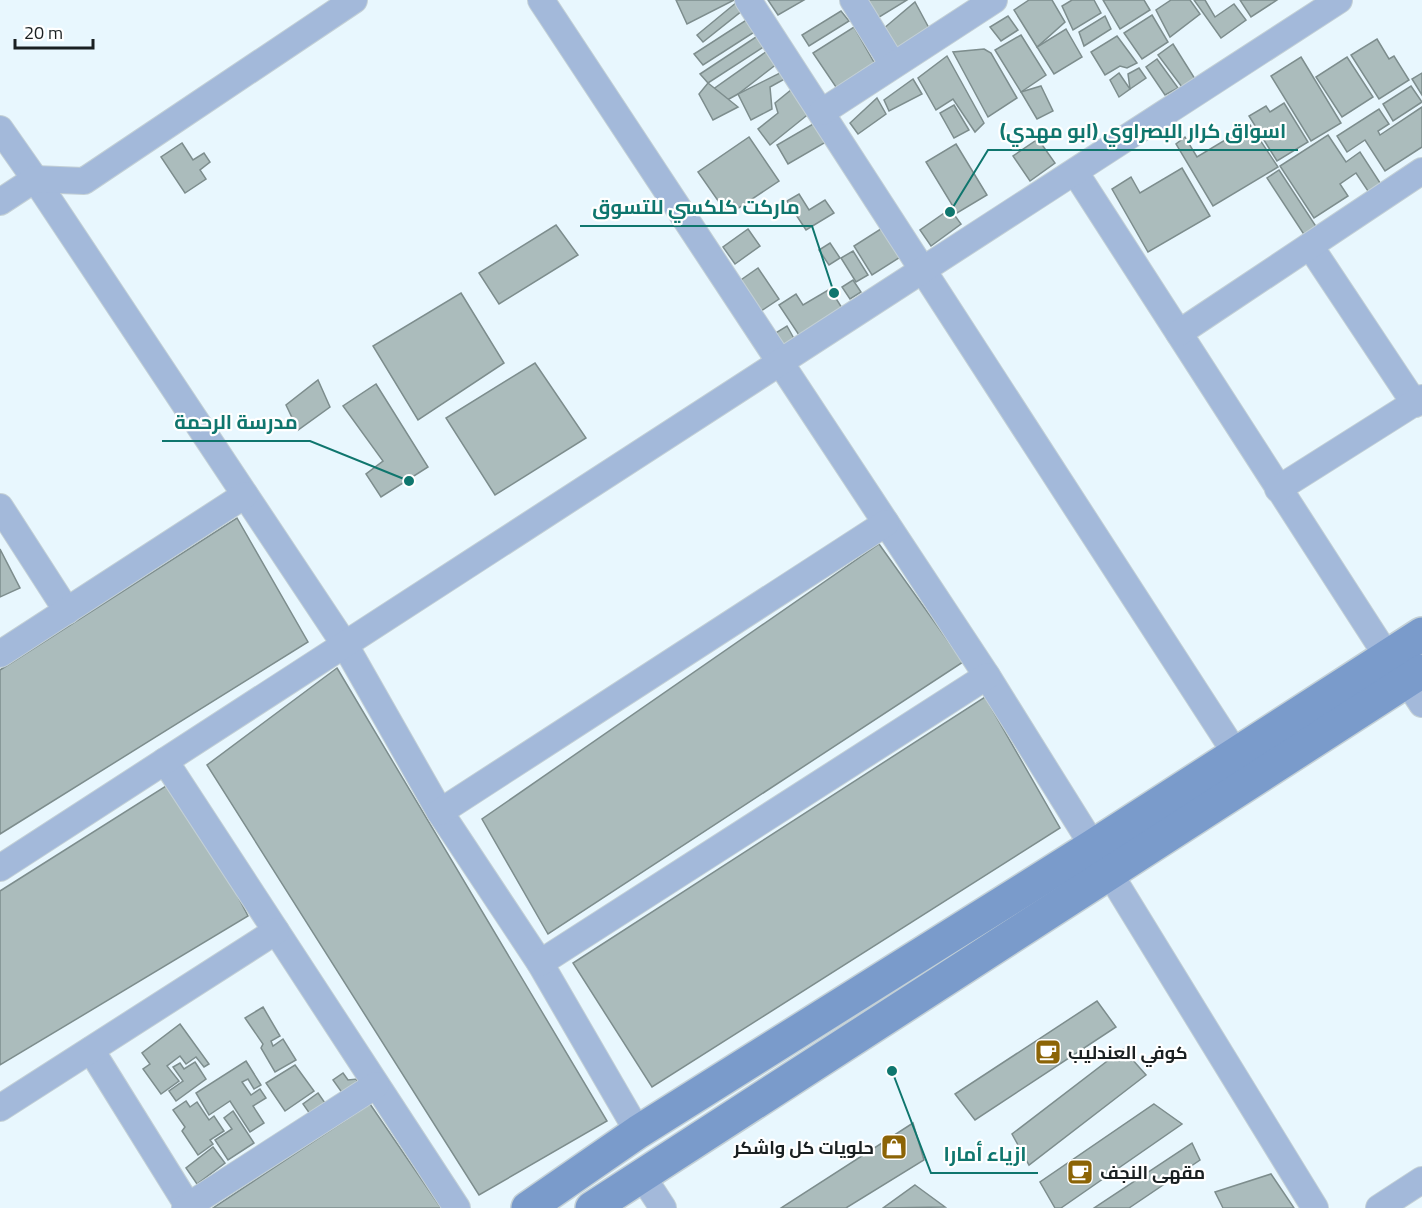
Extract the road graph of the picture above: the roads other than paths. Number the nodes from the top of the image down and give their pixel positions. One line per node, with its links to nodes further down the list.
1 (354, 0): 12 (street)
2 (541, 0): 17 (street)
3 (748, 0): 8 (street)
4 (853, 0): 7 (street)
5 (994, 0): 7 (street)
6 (1340, 0): 11 (street)
7 (893, 65): 8 (street)
8 (822, 112): 15 (street)
9 (0, 129): 12 (street)
10 (1422, 171): 14 (street)
11 (1075, 172): 15 (street); 16 (street)
12 (35, 179): 13 (street); 20 (street)
13 (0, 202)
14 (1310, 246): 16 (street); 18 (street)
15 (923, 270): 17 (street); 30 (street)
16 (1179, 333): 19 (street)
17 (779, 363): 22 (street); 25 (street)
18 (1418, 401): 19 (street)
19 (1278, 489): 27 (street)
20 (245, 495): 23 (street); 25 (street)
21 (0, 507): 23 (street)
22 (886, 523): 28 (street); 32 (street)
23 (67, 611): 26 (street)
24 (1422, 634): 27 (street)
25 (345, 645): 31 (street); 32 (street)
26 (0, 654)
27 (1387, 656): 30 (street)
28 (987, 676): 33 (street); 37 (street)
29 (1417, 686): 35 (street)
30 (1236, 754): 33 (street)
31 (165, 761): 34 (street); 36 (street)
32 (440, 812): 37 (street)
33 (1093, 846): 41 (street)
34 (0, 868)
35 (1110, 874): 42 (street); 49 (street)
36 (276, 931): 38 (street); 39 (street)
37 (540, 963): 41 (street)
38 (91, 1050): 40 (street); 45 (street)
39 (376, 1085): 45 (street); 46 (street)
40 (0, 1108)
41 (638, 1132): 44 (street)
42 (642, 1176): 47 (street); 48 (street)
43 (1422, 1180): 50 (street)
44 (543, 1202)
45 (186, 1207)
46 (457, 1208)
47 (592, 1208)
48 (663, 1208)
49 (1315, 1208)
50 (1379, 1208)

